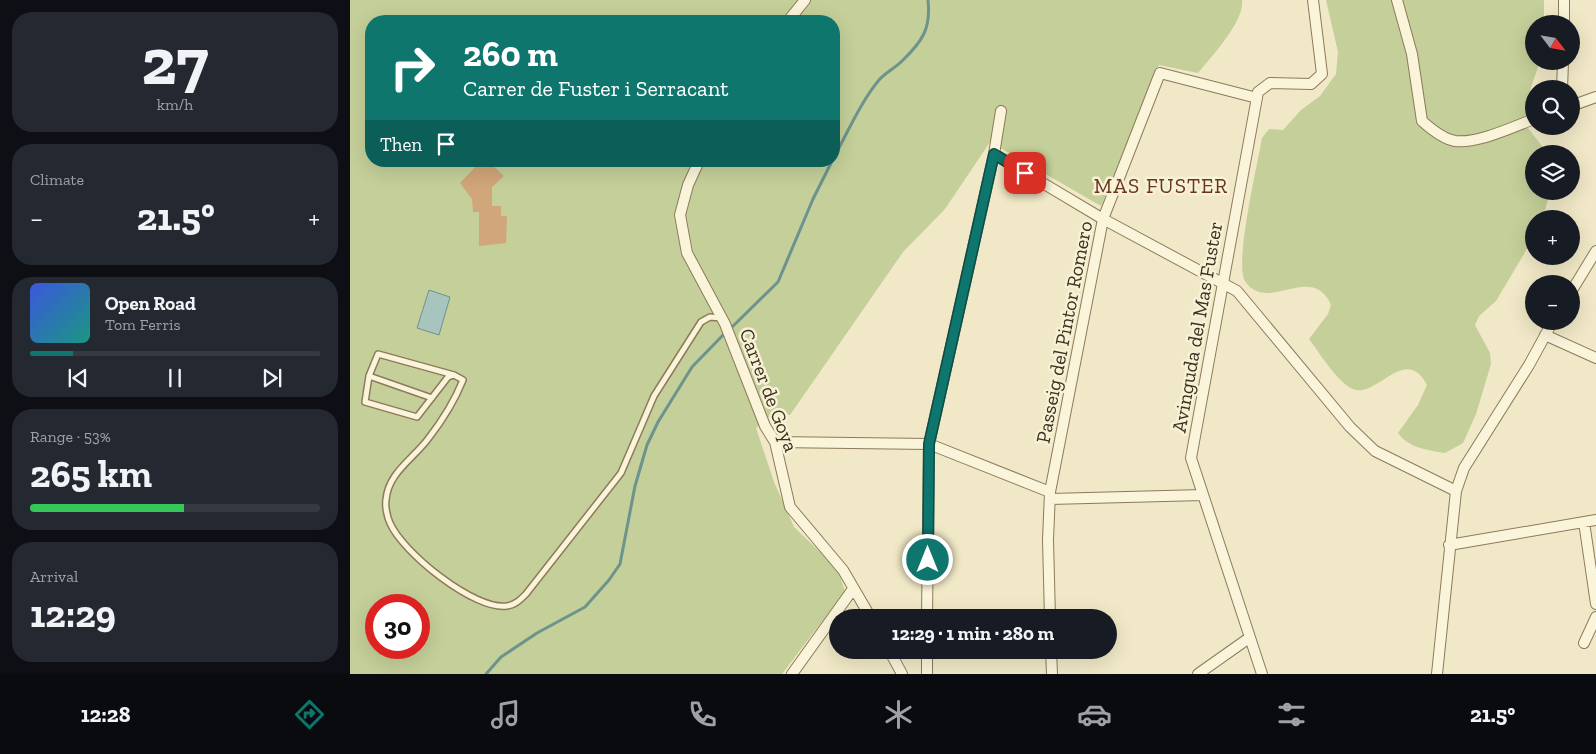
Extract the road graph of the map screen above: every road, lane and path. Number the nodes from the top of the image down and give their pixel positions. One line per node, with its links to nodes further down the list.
1 (805, 0): 5 (street)
2 (1313, 0): 8 (street)
3 (1398, 0): 11 (street)
4 (1564, 0): 6 (street)
5 (793, 15)
6 (1564, 15)
7 (1596, 97): 9 (street)
8 (1257, 98): 14 (street, Passeig del Pintor Romero); 17 (street, Avinguda del Mas Fuster)
9 (1580, 103)
10 (1000, 111): 12 (street)
11 (1525, 122)
12 (994, 154): 14 (street); 26 (street)
13 (696, 167): 18 (street, Carrer de Goya)
14 (1103, 219): 17 (street); 28 (street, Passeig del Pintor Romero)
15 (1596, 251): 16 (street)
16 (1580, 277)
17 (1223, 284): 27 (street); 29 (street, Avinguda del Mas Fuster)
18 (723, 321): 22 (lane); 25 (street, Carrer de Goya)
19 (1548, 330): 20 (street)
20 (1545, 335): 21 (street); 27 (street)
21 (1596, 358)
22 (454, 375): 23 (lane); 24 (lane)
23 (369, 376): 24 (lane); 24 (lane)
24 (432, 398)
25 (775, 442): 26 (street); 33 (street, Carrer de Goya)
26 (929, 444): 28 (street); 36 (street)
27 (1456, 491): 32 (street)
28 (1050, 495): 29 (street); 37 (street, Passeig del Pintor Romero)
29 (1203, 495): 39 (street, Avinguda del Mas Fuster)
30 (1596, 520): 31 (street)
31 (1584, 522): 32 (street); 34 (street)
32 (1449, 545): 50 (street)
33 (853, 589): 35 (street, Carrer de Goya); 44 (street)
34 (1596, 604)
35 (865, 609)
36 (928, 609)
37 (1050, 609)
38 (1596, 617): 40 (street)
39 (1249, 638): 48 (street); 49 (street, Avinguda del Mas Fuster)
40 (1584, 642)
41 (894, 659): 45 (street)
42 (927, 659): 46 (street)
43 (1051, 659): 47 (street)
44 (792, 674)
45 (902, 674)
46 (927, 674)
47 (1052, 674)
48 (1198, 674)
49 (1262, 674)
50 (1437, 674)

